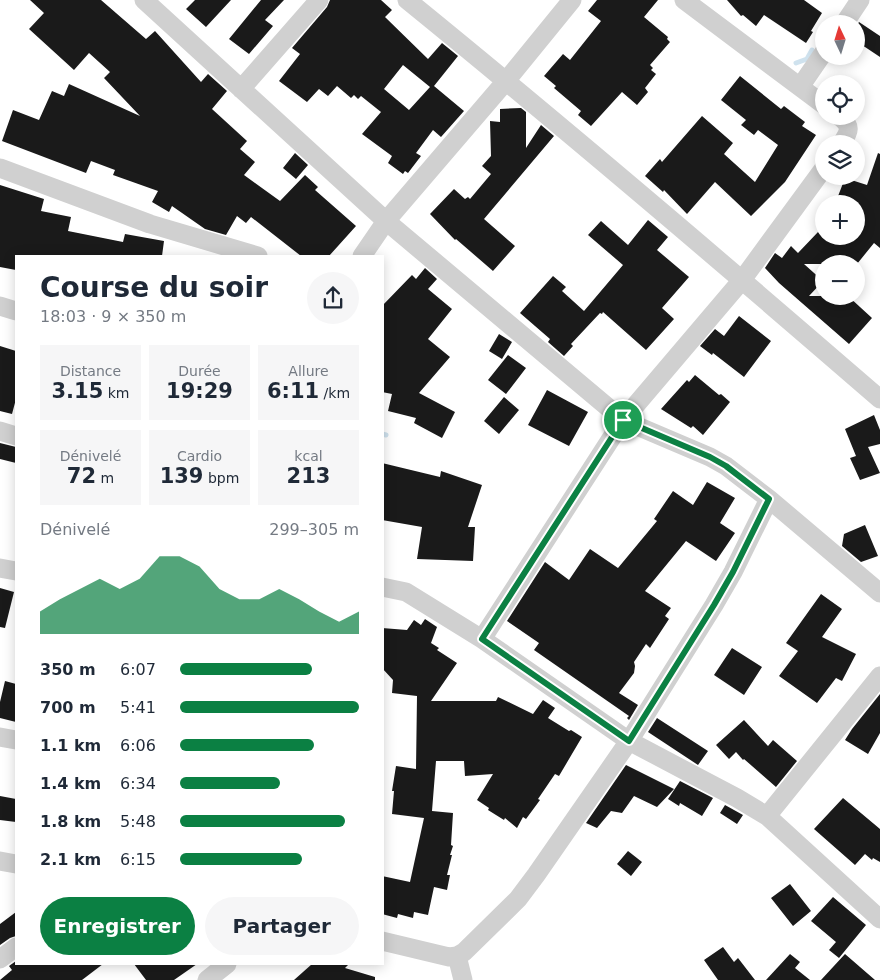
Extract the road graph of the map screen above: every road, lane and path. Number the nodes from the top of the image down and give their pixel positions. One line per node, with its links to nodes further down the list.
1 (144, 0): 11 (street)
2 (319, 0): 11 (street)
3 (407, 0): 9 (street)
4 (572, 0): 9 (street)
5 (860, 0): 7 (street)
6 (686, 1): 10 (street)
7 (850, 15)
8 (815, 65): 10 (street)
9 (506, 81): 15 (street); 18 (street)
10 (800, 87): 12 (street)
11 (241, 89): 15 (street)
12 (815, 98)
13 (0, 168): 16 (street)
14 (815, 180): 18 (street)
15 (386, 221): 17 (street); 22 (street)
16 (255, 255)
17 (363, 255)
18 (742, 280): 21 (street); 22 (street)
19 (0, 306): 20 (street)
20 (15, 311)
21 (880, 399)
22 (623, 420): 25 (street); 30 (street)
23 (0, 431): 24 (street)
24 (15, 436)
25 (769, 499): 29 (street); 34 (street)
26 (0, 568): 27 (street)
27 (15, 572)
28 (384, 587): 30 (street)
29 (880, 594)
30 (482, 639): 34 (street)
31 (880, 676): 35 (street)
32 (0, 737): 33 (street)
33 (15, 740)
34 (629, 741): 35 (street); 41 (street)
35 (767, 816): 38 (street)
36 (0, 861): 37 (street)
37 (15, 864)
38 (880, 920)
39 (384, 941): 41 (street)
40 (15, 948): 42 (street)
41 (457, 956): 45 (street)
42 (0, 959)
43 (226, 965): 44 (street)
44 (207, 980)
45 (463, 980)

